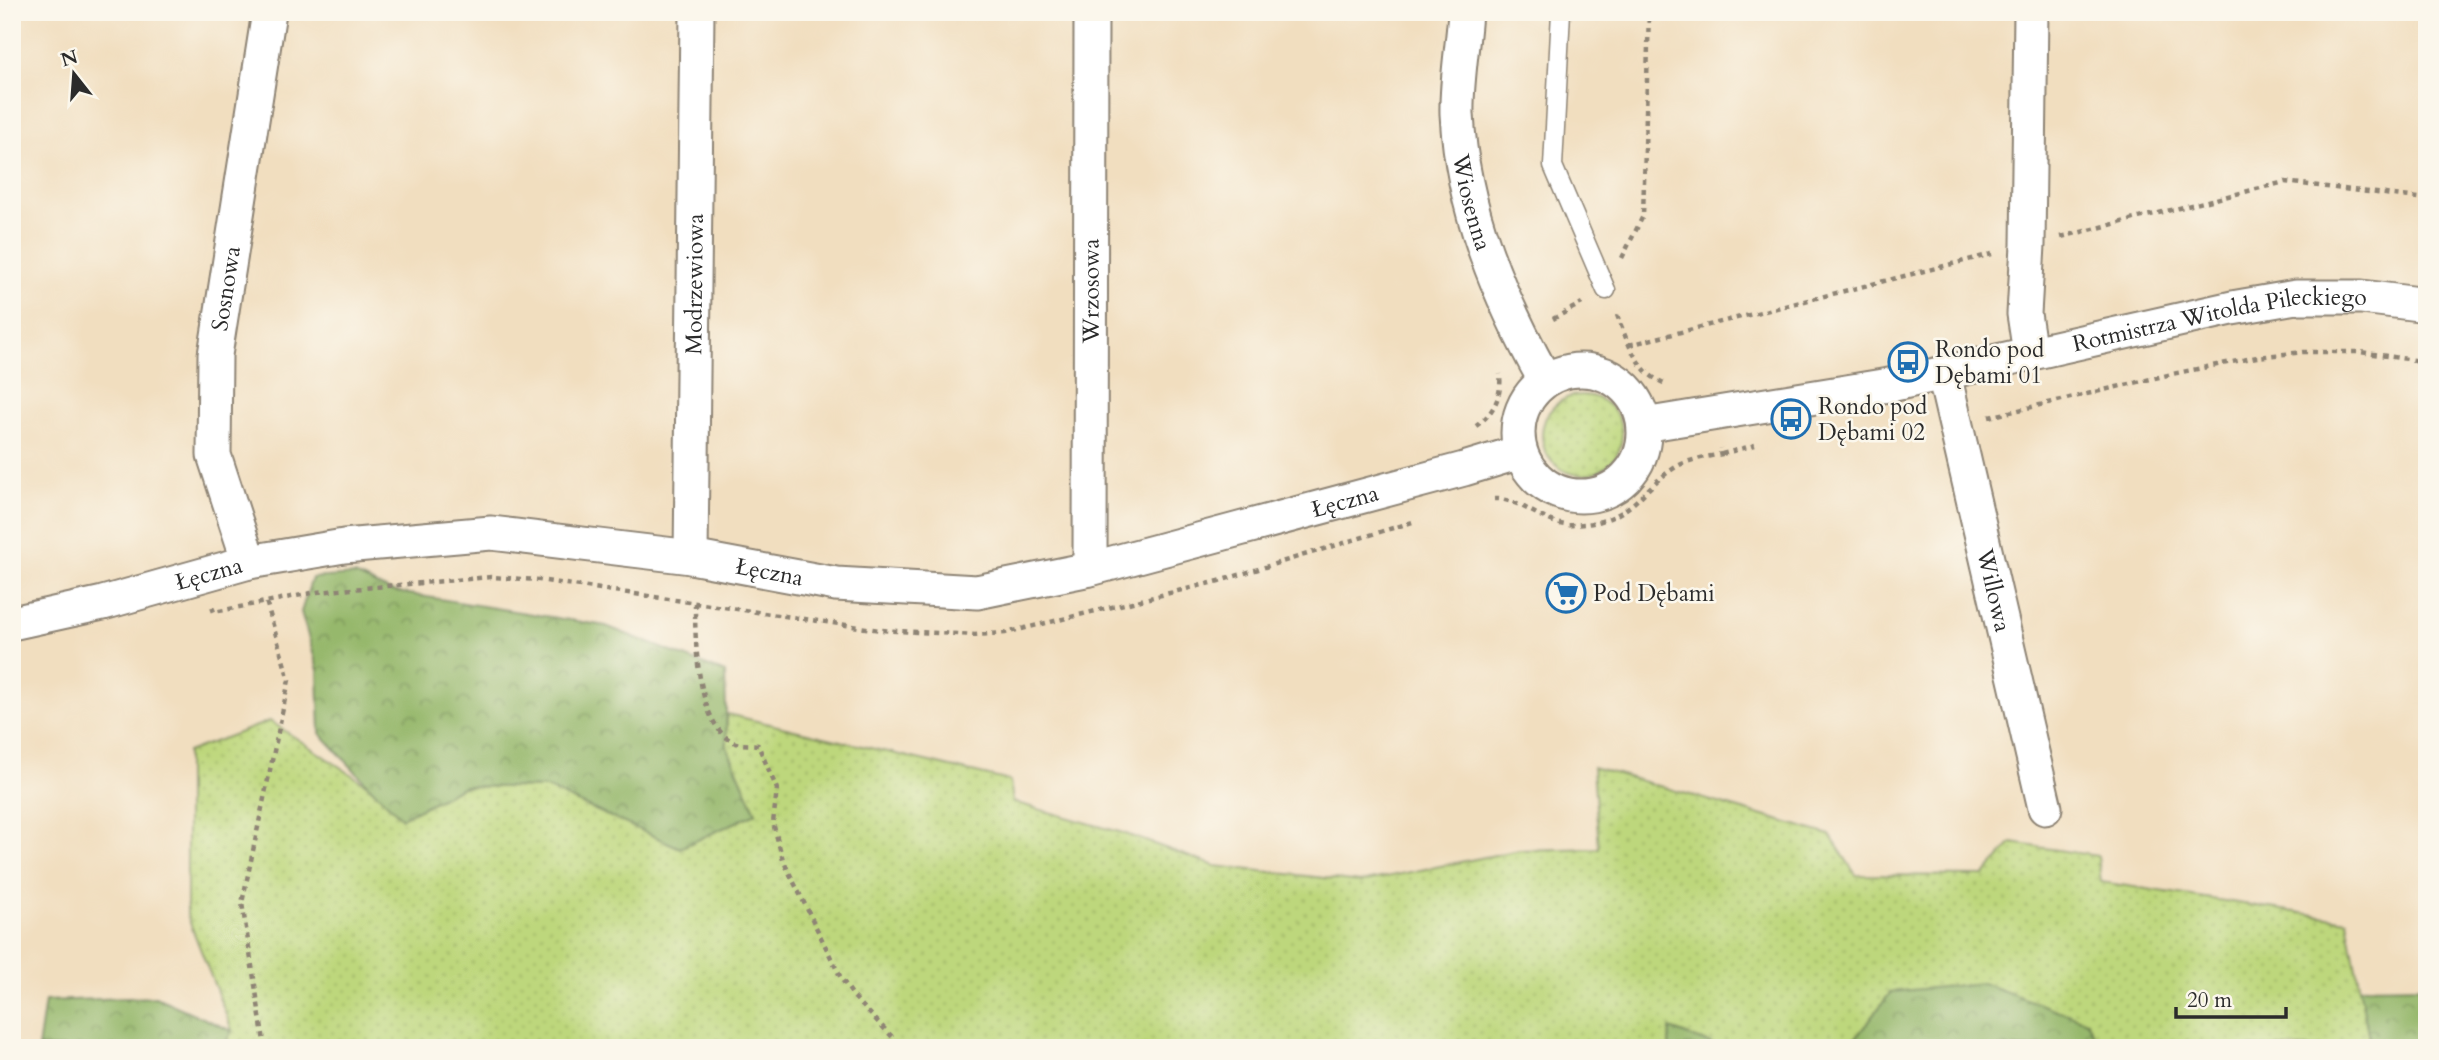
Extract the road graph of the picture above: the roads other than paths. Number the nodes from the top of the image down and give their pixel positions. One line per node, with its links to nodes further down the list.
1 (269, 12): 15 (street, Sosnowa)
2 (697, 12): 14 (street, Modrzewiowa)
3 (1091, 12): 16 (street, Wrzosowa)
4 (1465, 12): 11 (street, Wiosenna)
5 (1561, 12): 7 (lane)
6 (2031, 12): 9 (street)
7 (1606, 290)
8 (2427, 305): 9 (street, Rotmistrza Witolda Pileckiego)
9 (2030, 353): 10 (street, Rotmistrza Witolda Pileckiego)
10 (1944, 373): 12 (street, Rotmistrza Witolda Pileckiego); 18 (street, Willowa)
11 (1545, 380): 12 (street); 13 (street)
12 (1644, 425): 13 (street)
13 (1520, 452): 16 (street, Łęczna)
14 (691, 557): 15 (street, Łęczna); 16 (street, Łęczna)
15 (249, 562): 17 (street, Łęczna)
16 (1090, 569)
17 (12, 623)
18 (2045, 808)

